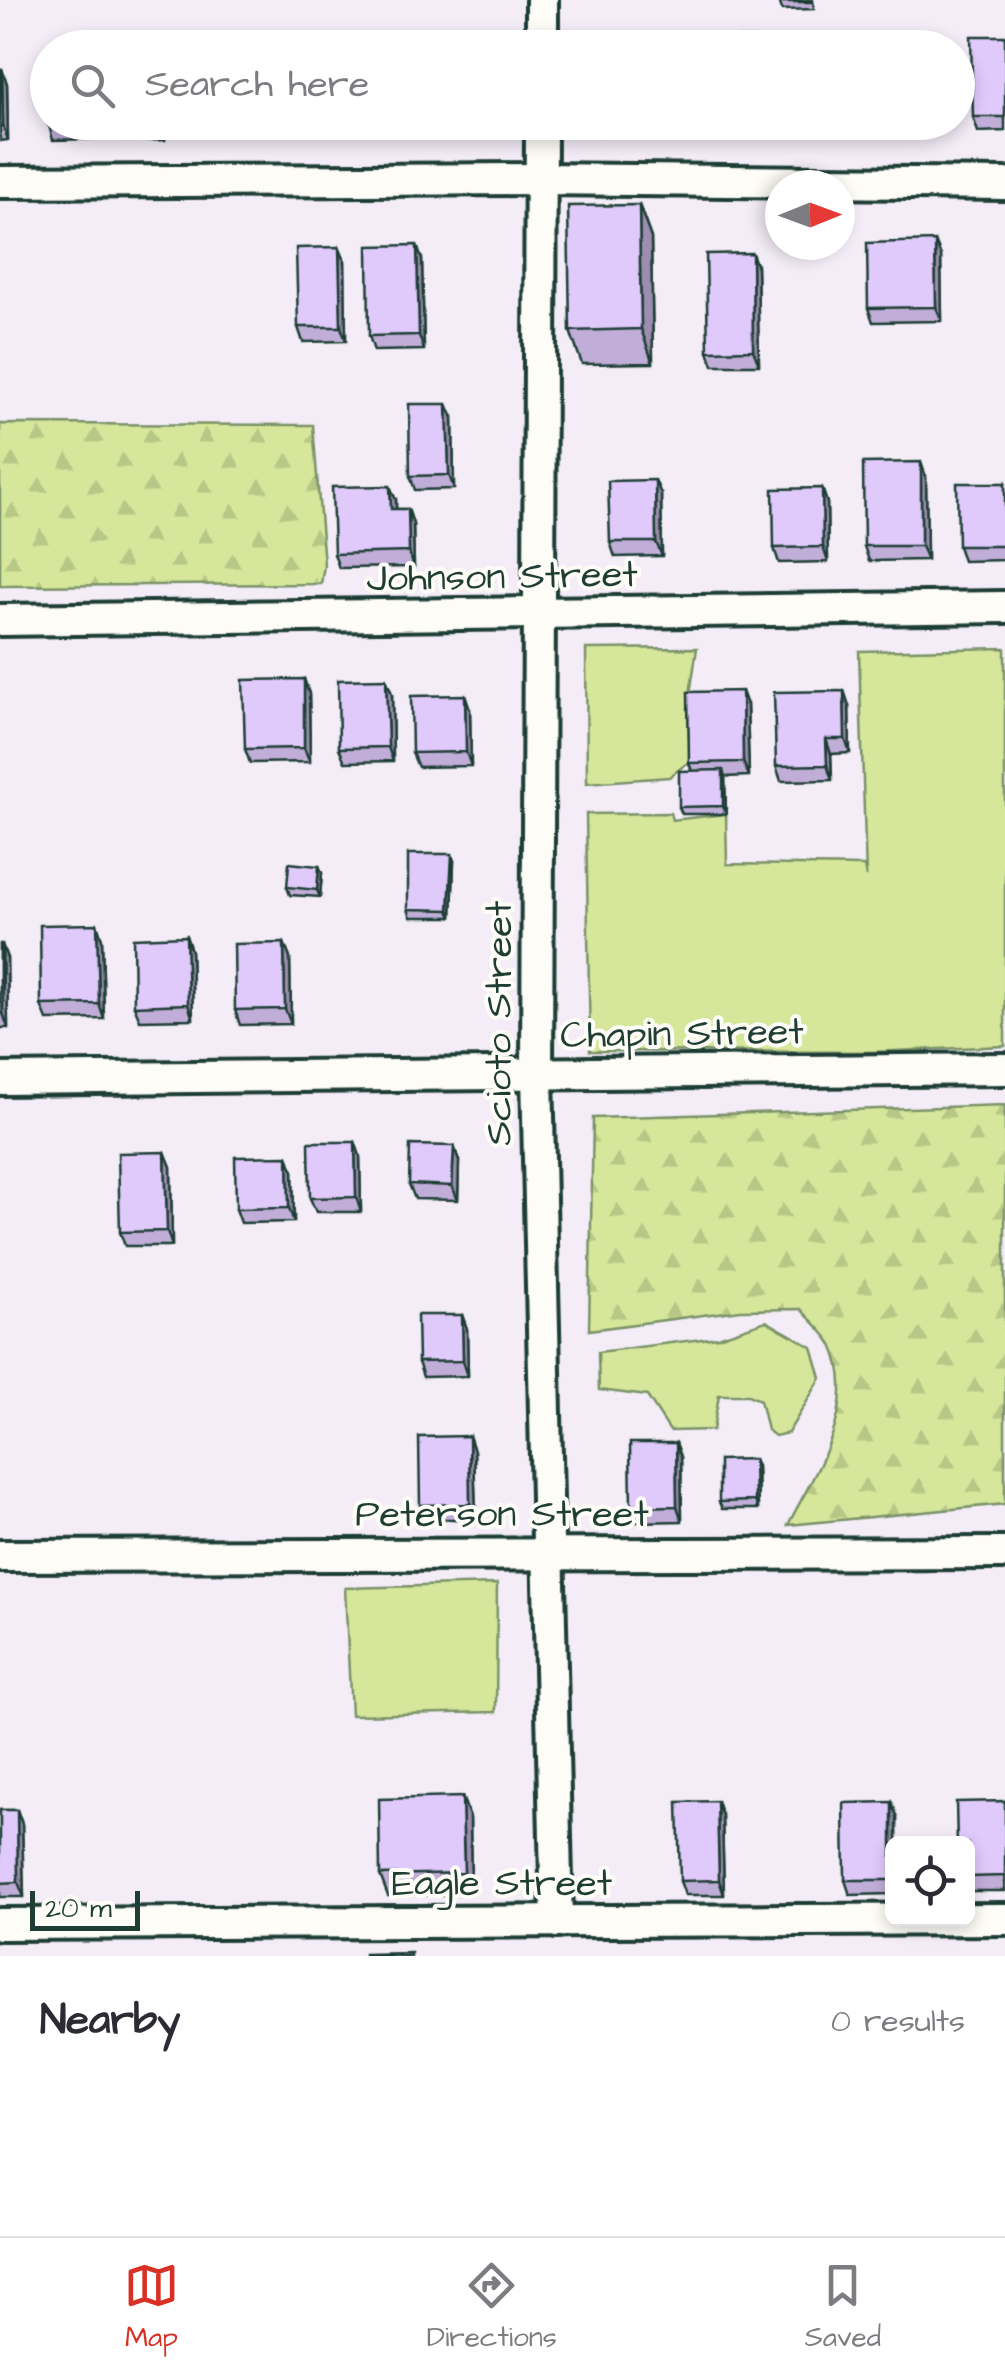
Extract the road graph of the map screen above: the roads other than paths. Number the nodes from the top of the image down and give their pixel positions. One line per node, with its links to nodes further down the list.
1 (542, 0): 2 (street)
2 (542, 30)
3 (542, 140): 4 (street, Scioto Street)
4 (541, 179): 5 (street); 6 (street); 8 (street, Scioto Street)
5 (0, 182)
6 (1005, 184)
7 (1005, 607): 8 (street, Johnson Street)
8 (538, 616): 9 (street, Johnson Street); 11 (street, Scioto Street)
9 (0, 620)
10 (1005, 1068): 11 (street, Chapin Street)
11 (537, 1074): 12 (street, Chapin Street); 13 (street, Scioto Street)
12 (0, 1079)
13 (546, 1552): 14 (street, Peterson Street); 15 (street, Peterson Street); 17 (street, Scioto Street)
14 (1005, 1552)
15 (0, 1556)
16 (1005, 1919): 17 (street, Eagle Street)
17 (557, 1922): 18 (street, Eagle Street)
18 (0, 1924)

